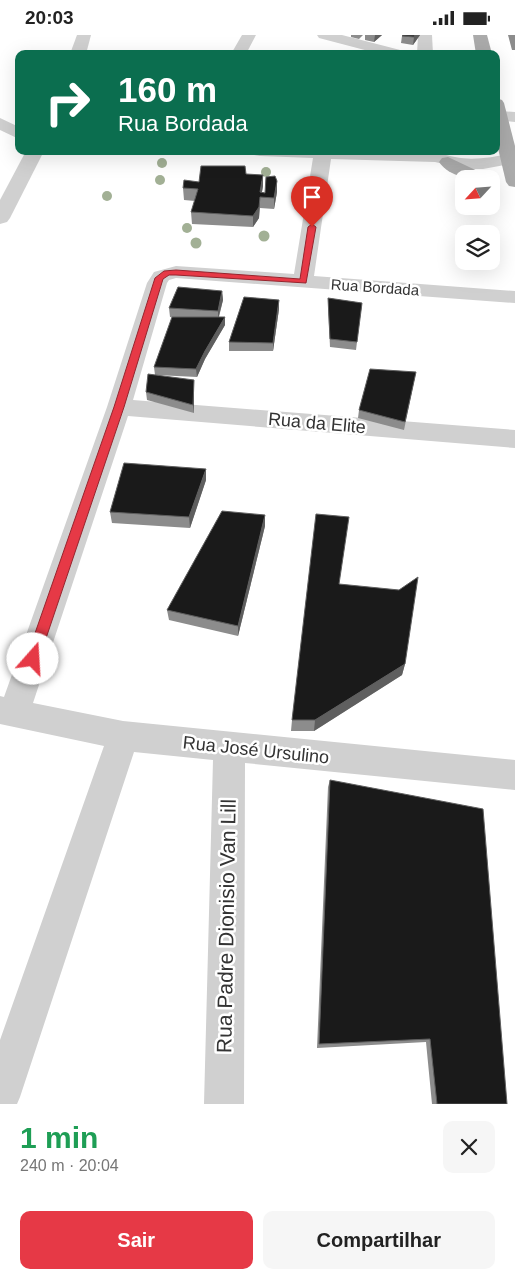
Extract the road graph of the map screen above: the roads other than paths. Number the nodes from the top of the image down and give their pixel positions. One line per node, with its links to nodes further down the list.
1 (84, 35): 7 (street)
2 (324, 35): 6 (street)
3 (425, 35): 11 (street)
4 (480, 35): 12 (main road)
5 (253, 36): 8 (street)
6 (340, 37): 9 (street); 10 (street)
7 (79, 50)
8 (241, 50)
9 (338, 50)
10 (386, 50)
11 (425, 50)
12 (483, 50)
13 (502, 114): 20 (main road)
14 (0, 123): 15 (street)
15 (15, 132)
16 (33, 155): 23 (street)
17 (323, 155): 24 (street)
18 (415, 155): 19 (street)
19 (446, 156): 20 (street); 21 (main road)
20 (510, 159): 22 (main road)
21 (467, 170)
22 (504, 189)
23 (0, 218)
24 (303, 282): 25 (street, Rua Bordada); 26 (street, Rua Bordada)
25 (515, 297)
26 (119, 407): 27 (street, Rua da Elite); 28 (street)
27 (515, 439)
28 (7, 711): 29 (street, Rua José Ursulino)
29 (124, 736): 30 (street, Rua José Ursulino); 32 (street)
30 (229, 748): 31 (street, Rua José Ursulino); 33 (street, Rua Padre Dionisio Van Lill)
31 (515, 775)
32 (0, 1097)
33 (224, 1104)

